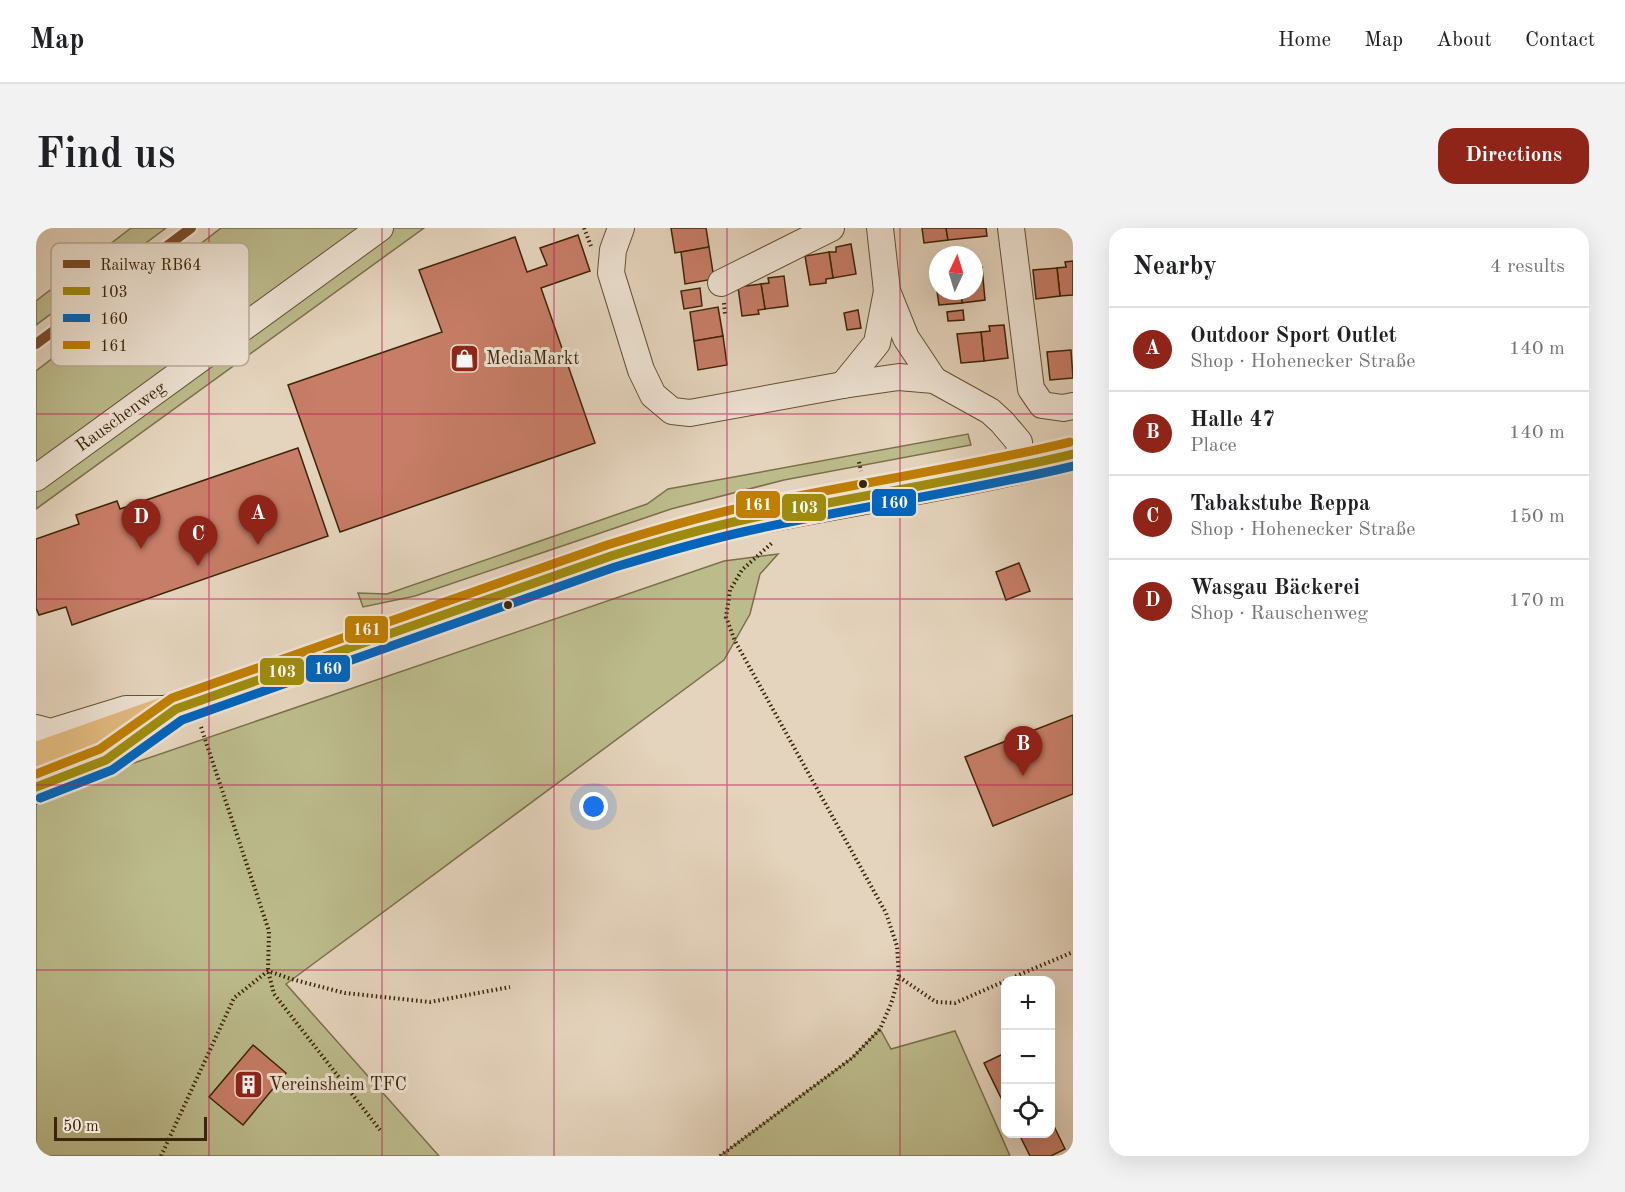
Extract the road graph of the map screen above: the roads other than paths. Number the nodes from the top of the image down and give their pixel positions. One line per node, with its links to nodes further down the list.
1 (380, 228): 8 (street, Rauschenweg)
2 (621, 228): 11 (street)
3 (831, 228): 6 (street)
4 (880, 228): 7 (street)
5 (1011, 228): 12 (street)
6 (721, 283)
7 (887, 291): 10 (street); 11 (street)
8 (249, 323)
9 (190, 366): 15 (street, Rauschenweg)
10 (934, 380): 11 (street); 14 (street)
11 (843, 385)
12 (1073, 406)
13 (1073, 454): 14 (main road)
14 (1021, 467): 16 (main road)
15 (36, 478)
16 (184, 706): 17 (street); 18 (main road); 19 (main road)
17 (36, 728)
18 (36, 759)
19 (36, 787)

